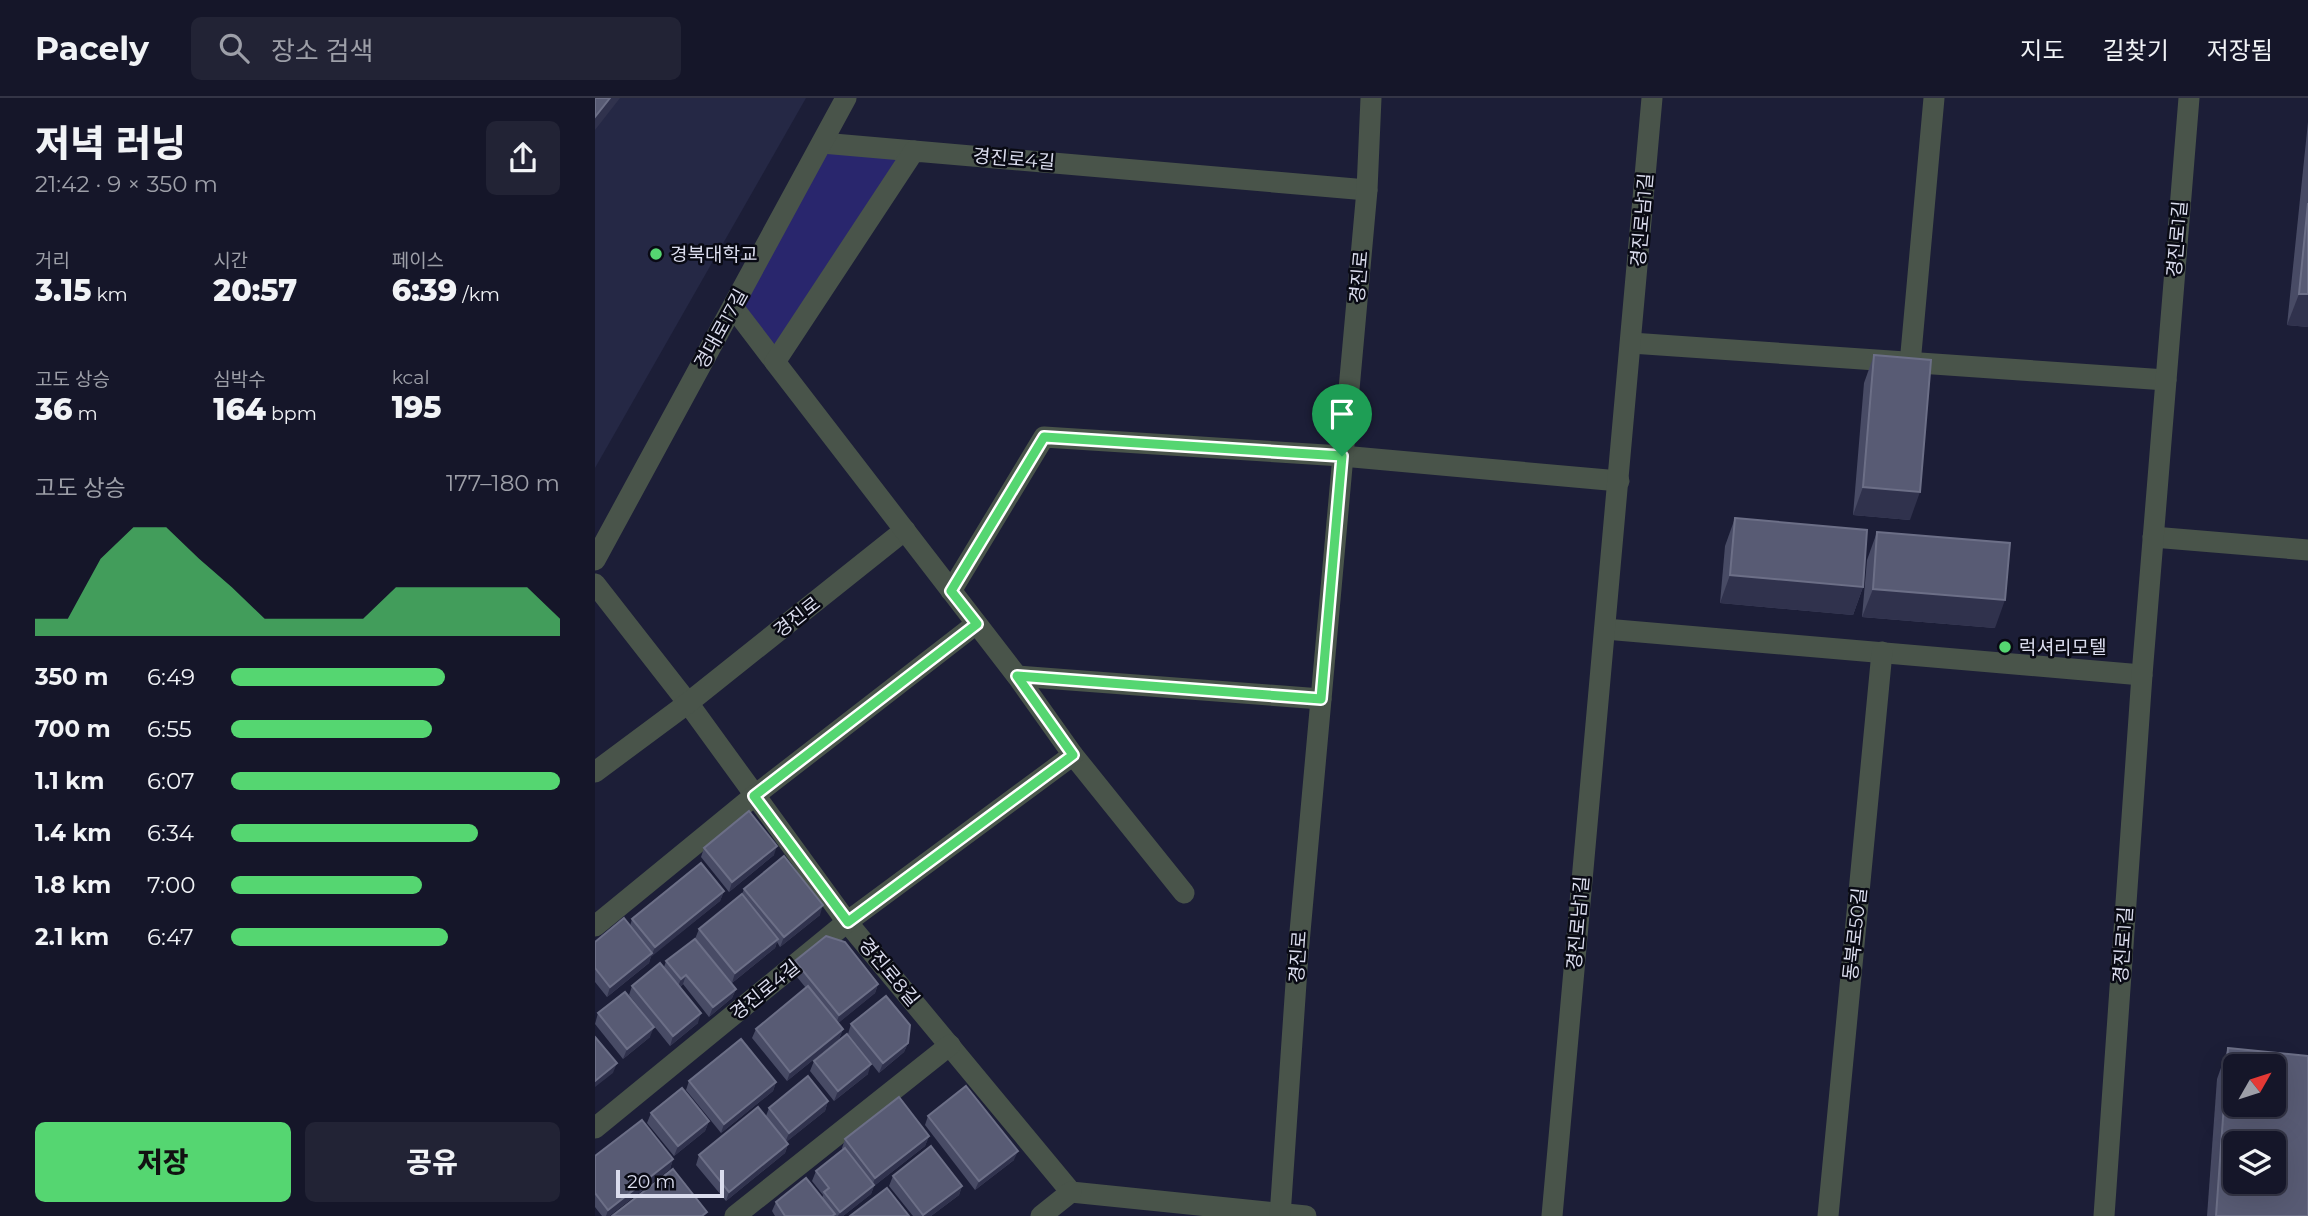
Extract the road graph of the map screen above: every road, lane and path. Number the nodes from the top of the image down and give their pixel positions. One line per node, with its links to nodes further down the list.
1 (846, 98): 6 (street, 경대로17길)
2 (1371, 98): 8 (street, 경진로)
3 (1652, 98): 10 (street, 경진로남1길)
4 (1934, 98): 12 (street)
5 (2189, 98): 13 (street, 경진로1길)
6 (822, 143): 7 (street, 경진로4길); 9 (street, 경대로17길)
7 (914, 151): 8 (street, 경진로4길); 11 (street)
8 (1367, 190): 14 (street, 경진로)
9 (733, 307): 11 (street); 19 (street, 경대로17길)
10 (1631, 343): 12 (street); 15 (street, 경진로남1길)
11 (775, 362): 16 (street)
12 (1910, 364): 13 (street)
13 (2166, 380): 17 (street, 경진로1길)
14 (1342, 456): 15 (street); 21 (street); 27 (street, 경진로)
15 (1619, 481): 23 (street, 경진로남1길)
16 (905, 530): 21 (street); 28 (street, 경진로)
17 (2153, 537): 18 (street); 25 (street, 경진로1길)
18 (2308, 550)
19 (595, 560)
20 (595, 584): 28 (street, 경진로8길)
21 (951, 591): 22 (street)
22 (977, 624): 26 (street); 31 (street)
23 (1605, 629): 24 (street); 42 (street, 경진로남1길)
24 (1882, 652): 25 (street); 43 (street, 동북로50길)
25 (2142, 675): 44 (street, 경진로1길)
26 (1017, 676): 27 (street); 29 (street)
27 (1321, 699): 38 (street, 경진로)
28 (688, 703): 30 (street); 31 (street, 경진로8길)
29 (1073, 755): 32 (street); 33 (street, 경진로4길)
30 (595, 772)
31 (754, 796): 33 (street, 경진로8길); 34 (street)
32 (1184, 893)
33 (848, 922): 35 (street, 경진로8길); 36 (street, 경진로4길)
34 (595, 926)
35 (950, 1045): 37 (street, 경진로8길); 39 (street)
36 (595, 1128)
37 (1071, 1192): 38 (street); 40 (street)
38 (1280, 1215): 41 (street)
39 (735, 1216)
40 (1041, 1216)
41 (1307, 1216)
42 (1552, 1216)
43 (1828, 1216)
44 (2104, 1216)

